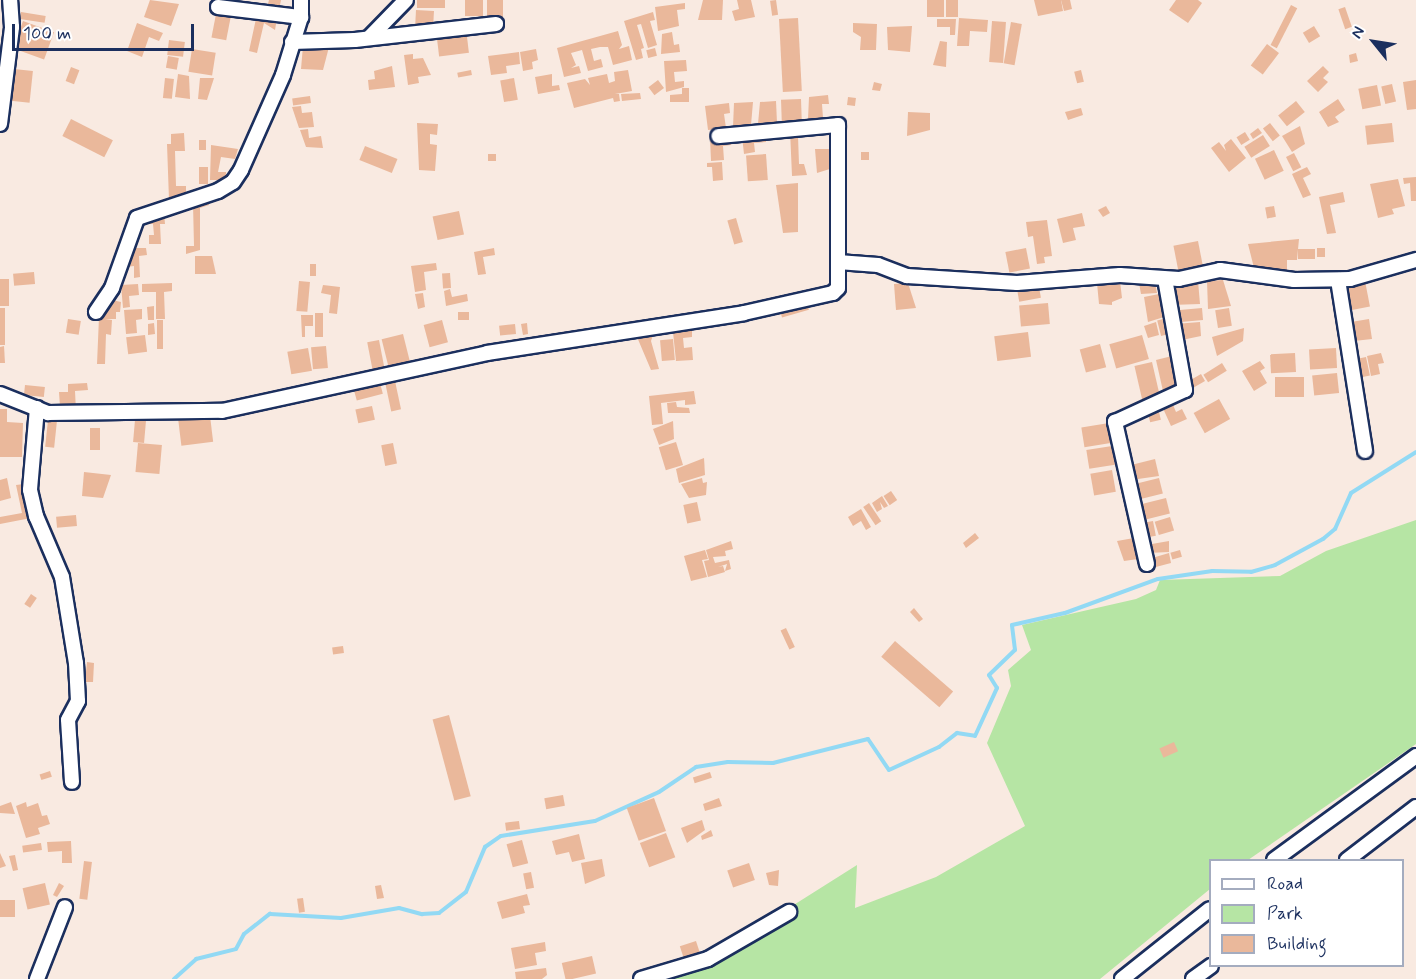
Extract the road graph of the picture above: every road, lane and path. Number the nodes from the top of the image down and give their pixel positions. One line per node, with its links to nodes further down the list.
1 (10, 0): 9 (street)
2 (301, 0): 5 (street)
3 (406, 0): 7 (street)
4 (218, 7): 5 (street)
5 (301, 17): 8 (street)
6 (496, 24): 7 (street)
7 (369, 38): 8 (street)
8 (292, 42): 15 (street)
9 (0, 124)
10 (719, 136): 12 (street)
11 (1416, 260): 14 (street)
12 (838, 262): 13 (street); 17 (street)
13 (1165, 279): 14 (street); 19 (street)
14 (1338, 279): 18 (street)
15 (96, 312)
16 (0, 394): 17 (street)
17 (37, 408): 21 (street)
18 (1365, 451)
19 (1147, 564)
20 (1416, 756): 23 (street)
21 (72, 782)
22 (1416, 807): 24 (street)
23 (1277, 859)
24 (1350, 859)
25 (65, 908): 29 (street)
26 (1209, 910): 31 (street)
27 (789, 912): 30 (street)
28 (1209, 967): 32 (street)
29 (37, 979)
30 (641, 979)
31 (1122, 979)
32 (1193, 979)

